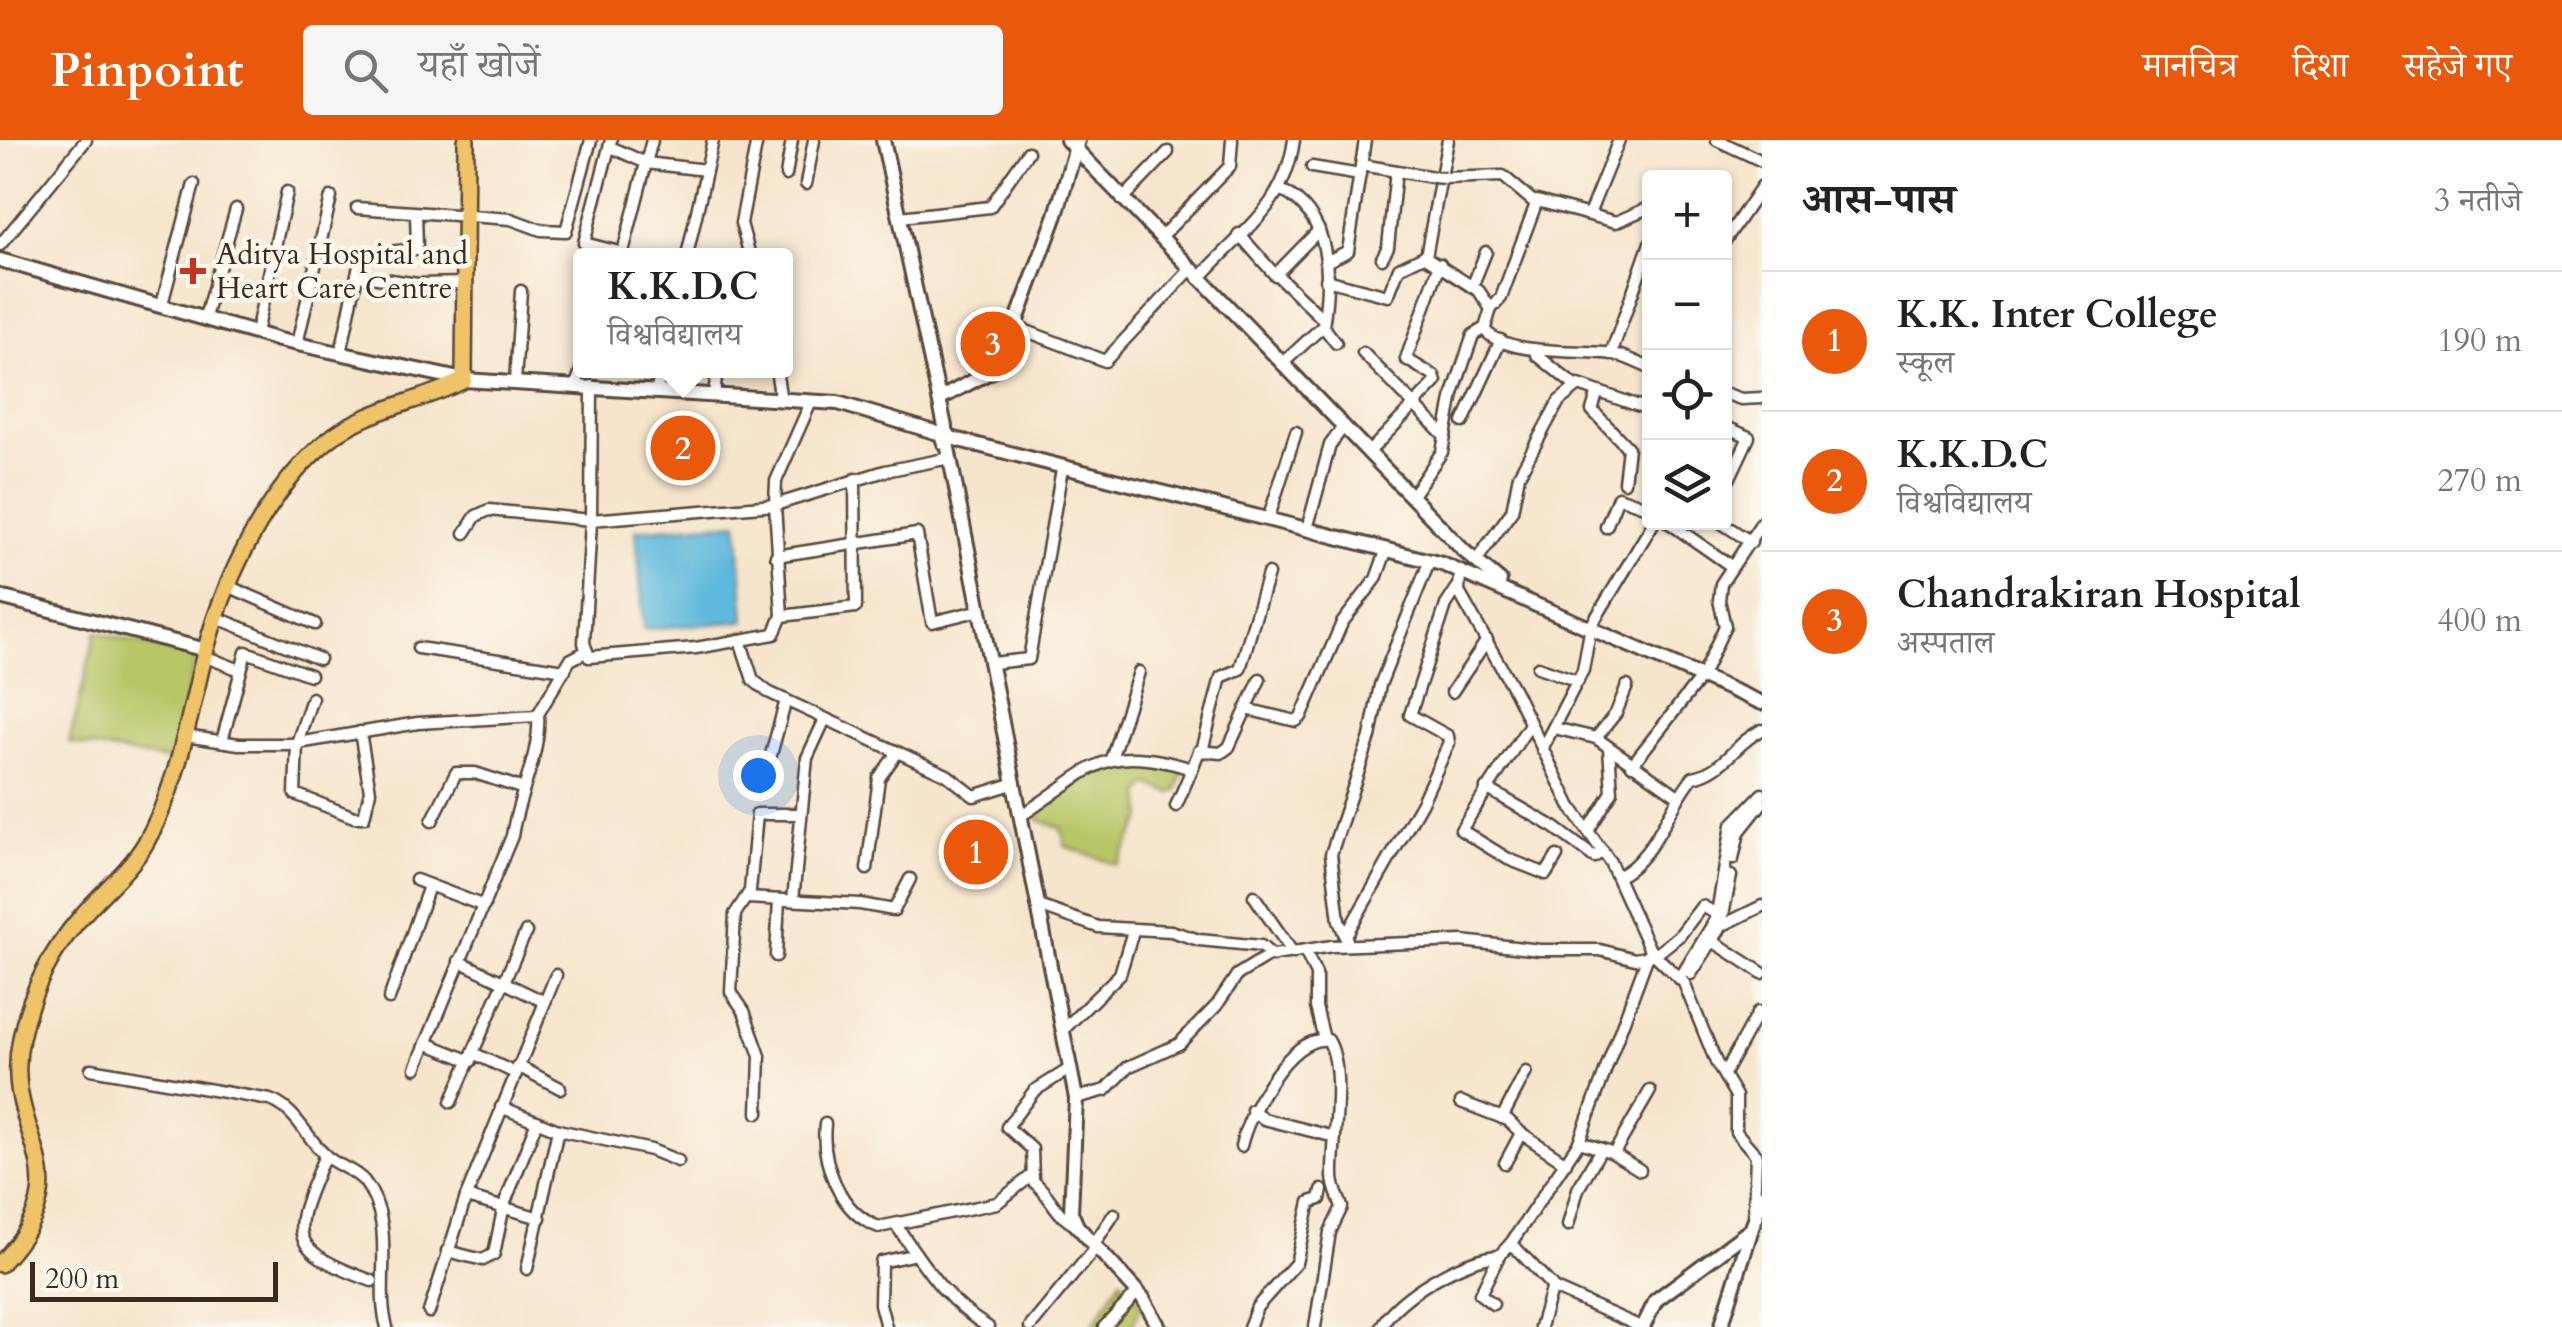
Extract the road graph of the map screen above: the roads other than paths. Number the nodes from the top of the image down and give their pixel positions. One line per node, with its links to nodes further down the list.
1 (86, 140): 47 (street)
2 (466, 140): 42 (main road)
3 (591, 140): 42 (street)
4 (652, 140): 22 (street)
5 (714, 140): 24 (street)
6 (757, 140): 51 (street)
7 (792, 140): 27 (street)
8 (814, 140): 29 (street)
9 (883, 140): 41 (street)
10 (1067, 140): 18 (street)
11 (1232, 140): 46 (street)
12 (1294, 140): 31 (street)
13 (1365, 140): 25 (street)
14 (1448, 140): 53 (street)
15 (1619, 140): 40 (street)
16 (1717, 140): 21 (street)
17 (612, 145): 22 (street); 48 (street)
18 (1077, 146): 34 (street); 70 (street)
19 (1028, 152): 41 (street)
20 (1168, 152): 34 (street)
21 (1762, 162)
22 (646, 163): 24 (street); 49 (street)
23 (1312, 167): 25 (street)
24 (706, 170): 50 (street)
25 (1360, 170): 26 (street); 57 (street)
26 (1396, 170): 35 (street); 54 (street)
27 (786, 176)
28 (194, 184): 66 (street)
29 (806, 184)
30 (1762, 186): 44 (street)
31 (1281, 190): 43 (street); 45 (street)
32 (287, 192): 72 (street)
33 (331, 197): 75 (street)
34 (1122, 200): 46 (street)
35 (1536, 203): 40 (street); 67 (street)
36 (357, 208): 39 (street)
37 (236, 209): 68 (street)
38 (1642, 211): 40 (street)
39 (416, 214): 42 (street); 61 (street)
40 (1589, 214)
41 (900, 217): 96 (street)
42 (465, 218): 63 (main road)
43 (1319, 230): 57 (street); 60 (street)
44 (1732, 230)
45 (1239, 234): 59 (street); 60 (street)
46 (1160, 238): 59 (street)
47 (2, 241)
48 (601, 248)
49 (624, 248)
50 (688, 248)
51 (748, 248)
52 (1486, 252): 64 (street)
53 (1426, 256): 58 (street); 62 (street)
54 (1382, 258)
55 (0, 260): 66 (street)
56 (1644, 260): 78 (street)
57 (1326, 262): 62 (street)
58 (1440, 264): 64 (street); 99 (street)
59 (1194, 274): 70 (street); 80 (street)
60 (1276, 274): 69 (street)
61 (357, 275): 63 (street); 77 (street)
62 (1326, 280): 69 (street)
63 (464, 282): 86 (main road)
64 (1472, 287): 67 (street)
65 (521, 291): 87 (street)
66 (162, 304): 68 (street)
67 (1491, 309): 71 (street)
68 (206, 317): 72 (street)
69 (1323, 323): 74 (street); 80 (street)
70 (1016, 327): 96 (street)
71 (1482, 330): 73 (street); 105 (street)
72 (256, 333): 75 (street)
73 (1501, 340): 78 (street); 101 (street)
74 (1336, 342)
75 (297, 344): 77 (street)
76 (1363, 353): 99 (street)
77 (341, 354): 86 (street)
78 (1612, 354): 81 (street)
79 (1537, 355): 90 (street)
80 (1282, 364): 102 (street)
81 (1642, 365)
82 (578, 378): 88 (street)
83 (659, 378): 91 (street)
84 (716, 378): 94 (street)
85 (777, 378): 97 (street)
86 (464, 380): 87 (street); 135 (main road)
87 (515, 382): 88 (street)
88 (576, 385): 89 (street)
89 (592, 386): 91 (street); 116 (street)
90 (1575, 386): 92 (street); 131 (street)
91 (657, 391): 94 (street)
92 (1597, 394): 100 (street); 112 (street)
93 (1732, 395): 95 (street)
94 (714, 396): 97 (street)
95 (1762, 398)
96 (939, 399): 106 (street)
97 (780, 400): 98 (street)
98 (811, 402): 106 (street); 114 (street)
99 (1414, 405): 105 (street); 107 (street)
100 (1642, 406)
101 (1463, 422)
102 (1343, 426): 107 (street); 120 (street)
103 (1732, 430): 110 (street)
104 (1296, 432): 117 (street)
105 (1444, 436): 113 (street)
106 (946, 437): 108 (street); 109 (street)
107 (1368, 453): 113 (street)
108 (950, 458): 111 (street); 139 (street)
109 (1062, 469): 117 (street); 150 (street)
110 (1732, 473)
111 (855, 479): 114 (street); 126 (street)
112 (1624, 482)
113 (1412, 497): 131 (street)
114 (774, 504): 116 (street); 129 (street)
115 (1642, 505): 119 (street)
116 (591, 520): 124 (street); 147 (street)
117 (1268, 520): 120 (street)
118 (1762, 522): 125 (street)
119 (1606, 528)
120 (1306, 530): 127 (street)
121 (1649, 530): 143 (street)
122 (1679, 530): 132 (street)
123 (1731, 530): 125 (street)
124 (465, 533)
125 (1751, 544): 128 (street); 132 (street)
126 (855, 545): 129 (street); 139 (street); 140 (street)
127 (1387, 549): 130 (street); 164 (street)
128 (1762, 552)
129 (776, 556): 140 (street)
130 (1430, 560): 133 (street); 212 (street)
131 (1476, 561): 137 (street)
132 (1731, 566): 156 (street)
133 (1460, 571): 136 (street); 137 (street)
134 (1268, 574): 177 (street)
135 (230, 586): 141 (main road); 142 (street)
136 (1457, 588): 145 (street); 212 (street)
137 (1510, 590): 143 (street)
138 (0, 597): 148 (street)
139 (981, 610): 150 (street)
140 (782, 616): 144 (street)
141 (215, 617): 148 (main road); 149 (street)
142 (315, 624)
143 (1591, 626): 156 (street); 158 (street)
144 (740, 640): 147 (street); 162 (street)
145 (1486, 640): 160 (street); 167 (street)
146 (418, 648): 153 (street)
147 (587, 651): 153 (street)
148 (205, 653): 152 (street); 171 (main road)
149 (319, 659)
150 (992, 663): 183 (street)
151 (1538, 668): 158 (street)
152 (240, 670): 155 (street); 173 (street)
153 (565, 670): 165 (street)
154 (1139, 672): 179 (street)
155 (310, 676)
156 (1702, 676): 163 (street); 181 (street)
157 (1260, 679): 164 (street)
158 (1578, 681): 168 (street)
159 (1628, 686): 172 (street)
160 (1452, 692)
161 (312, 698): 174 (street)
162 (786, 700): 166 (street); 180 (street)
163 (1762, 703)
164 (1246, 709): 177 (street)
165 (538, 714): 170 (street); 184 (street)
166 (824, 719): 178 (street); 190 (street)
167 (1530, 724): 176 (street); 185 (street)
168 (1554, 728): 172 (street); 176 (street)
169 (1762, 730): 187 (street)
170 (360, 732): 174 (street); 174 (street)
171 (184, 736): 173 (street); 275 (main road)
172 (1596, 738): 175 (street)
173 (222, 741): 174 (street)
174 (297, 744)
175 (1609, 748): 181 (street); 193 (street)
176 (1542, 749): 193 (street)
177 (1202, 751): 182 (street)
178 (896, 753): 183 (street); 196 (street)
179 (1112, 759): 182 (street); 191 (street)
180 (769, 762)
181 (1632, 765): 187 (street)
182 (1192, 769): 189 (street)
183 (1016, 783): 191 (street)
184 (521, 788): 192 (street); 205 (street)
185 (1486, 788): 194 (street); 195 (street)
186 (1762, 794): 208 (street)
187 (1677, 795): 197 (street)
188 (1762, 803): 208 (street)
189 (1176, 806)
190 (801, 814): 202 (street); 204 (street)
191 (1022, 815): 206 (street)
192 (432, 821)
193 (1588, 832): 194 (street)
194 (1603, 851): 197 (street)
195 (1557, 856)
196 (867, 870)
197 (1617, 877): 217 (street)
198 (910, 879): 204 (street)
199 (416, 880): 200 (street)
200 (430, 886): 205 (street); 223 (street)
201 (1254, 896): 214 (street)
202 (746, 898): 203 (street); 243 (street)
203 (779, 900): 204 (street); 215 (street)
204 (793, 900)
205 (484, 906): 218 (street)
206 (1039, 906): 209 (street); 226 (street)
207 (1762, 906): 208 (street)
208 (1719, 920): 211 (street); 217 (street)
209 (1133, 930): 216 (street); 226 (street)
210 (526, 932): 222 (street)
211 (1710, 939): 219 (street); 221 (street)
212 (1347, 941): 213 (street); 217 (street)
213 (1306, 950): 214 (street); 227 (street)
214 (1293, 952): 216 (street)
215 (776, 956)
216 (1273, 956): 240 (street)
217 (1650, 957): 221 (street); 250 (street)
218 (459, 961): 222 (street); 228 (street)
219 (1762, 973)
220 (556, 976): 224 (street)
221 (1682, 980): 235 (street)
222 (504, 981): 224 (street); 229 (street)
223 (389, 999)
224 (545, 1002): 233 (street)
225 (1758, 1012): 235 (street)
226 (1063, 1030): 232 (street)
227 (1324, 1039): 242 (street); 249 (street)
228 (426, 1043): 229 (street); 231 (street)
229 (473, 1057): 233 (street); 238 (street)
230 (91, 1068): 254 (street)
231 (416, 1068)
232 (1070, 1068): 240 (street); 259 (street)
233 (516, 1070): 236 (street); 241 (street)
234 (1526, 1072): 244 (street)
235 (1724, 1074): 262 (street)
236 (560, 1088)
237 (1650, 1091): 253 (street)
238 (451, 1102)
239 (1461, 1102): 244 (street)
240 (1076, 1105): 268 (street)
241 (501, 1107): 245 (street); 261 (street)
242 (1252, 1110): 249 (street); 251 (street)
243 (758, 1112)
244 (1502, 1118): 248 (street)
245 (537, 1121): 247 (street); 263 (street)
246 (826, 1124): 266 (street)
247 (558, 1130): 255 (street); 265 (street)
248 (1521, 1133): 256 (street); 257 (street)
249 (1335, 1137): 289 (street)
250 (1580, 1142): 252 (street); 256 (street)
251 (1241, 1146)
252 (1601, 1149): 253 (street); 267 (street)
253 (1614, 1154): 258 (street)
254 (324, 1156): 277 (street); 282 (street)
255 (678, 1161)
256 (1566, 1163): 270 (street)
257 (1505, 1164)
258 (1640, 1170)
259 (1034, 1181): 266 (street); 268 (street)
260 (1322, 1190): 288 (street)
261 (466, 1198): 263 (street); 272 (street)
262 (1758, 1206): 269 (street)
263 (503, 1210): 265 (street); 272 (street)
264 (1114, 1214): 271 (street)
265 (540, 1218): 276 (street)
266 (896, 1225): 273 (street)
267 (1568, 1225)
268 (1077, 1226): 271 (street)
269 (1750, 1230): 292 (street); 293 (street)
270 (1511, 1243): 274 (street); 278 (street)
271 (1095, 1245): 279 (street); 285 (street)
272 (447, 1251): 281 (street)
273 (916, 1254): 283 (street); 284 (street)
274 (1499, 1256): 280 (street); 290 (street)
275 (0, 1264)
276 (526, 1269)
277 (372, 1281)
278 (1553, 1288): 291 (street); 292 (street)
279 (1138, 1292): 286 (street); 287 (street)
280 (1493, 1304)
281 (429, 1312)
282 (387, 1327)
283 (886, 1327)
284 (988, 1327)
285 (1030, 1327)
286 (1104, 1327)
287 (1158, 1327)
288 (1249, 1327)
289 (1315, 1327)
290 (1381, 1327)
291 (1540, 1327)
292 (1642, 1327)
293 (1721, 1327)

